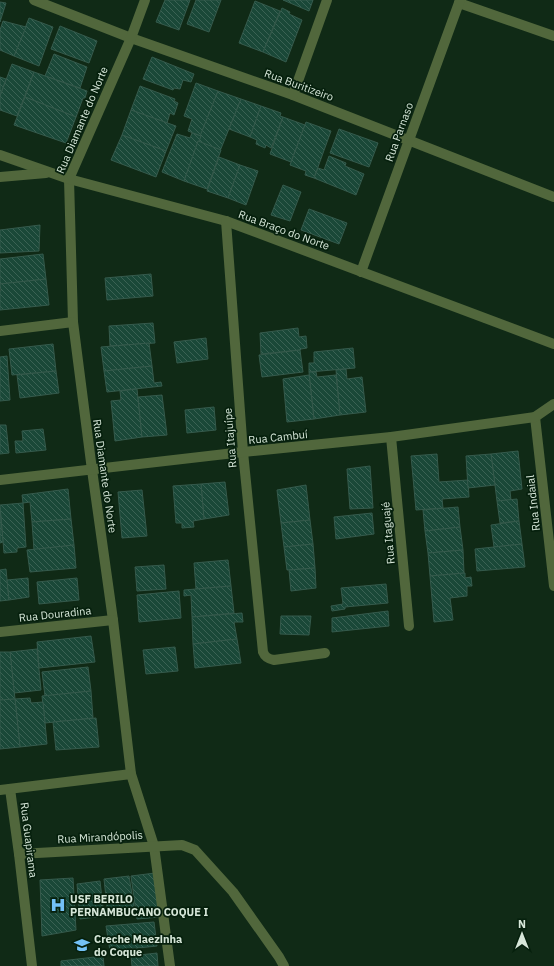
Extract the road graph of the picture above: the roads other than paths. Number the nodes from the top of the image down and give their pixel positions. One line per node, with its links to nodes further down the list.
1 (34, 0): 6 (street, Rua Buritizeiro)
2 (145, 0): 6 (street, Rua Diamante do Norte)
3 (327, 0): 7 (street)
4 (459, 2): 5 (street); 8 (street, Rua Parnaso)
5 (554, 36)
6 (130, 38): 7 (street, Rua Buritizeiro); 12 (street, Rua Diamante do Norte)
7 (293, 95): 8 (street, Rua Buritizeiro)
8 (409, 140): 13 (street, Rua Buritizeiro); 15 (street, Rua Parnaso)
9 (0, 155): 10 (street, Rua Braço do Norte)
10 (51, 172): 11 (street); 12 (street, Rua Braço do Norte)
11 (0, 177)
12 (69, 178): 14 (street, Rua Braço do Norte); 16 (street, Rua Diamante do Norte)
13 (554, 197)
14 (226, 221): 15 (street, Rua Braço do Norte); 22 (street, Rua Itajuípe)
15 (361, 272): 18 (street, Rua Braço do Norte)
16 (73, 322): 17 (street); 23 (street, Rua Diamante do Norte)
17 (0, 331)
18 (554, 344)
19 (554, 404): 20 (street, Rua Cambuí)
20 (535, 417): 21 (street, Rua Cambuí); 25 (street, Rua Indaial)
21 (391, 437): 22 (street, Rua Cambuí); 27 (street, Rua Itaguajé)
22 (243, 452): 23 (street, Rua Cambuí); 29 (street, Rua Itajuípe)
23 (92, 470): 24 (street, Rua Cambuí); 26 (street, Rua Diamante do Norte)
24 (0, 480)
25 (554, 586)
26 (113, 620): 28 (street, Rua Douradina); 30 (street, Rua Diamante do Norte)
27 (409, 626)
28 (0, 632)
29 (325, 653)
30 (130, 774): 31 (street); 32 (street, Rua Diamante do Norte)
31 (5, 789): 33 (street, Rua Guapirama)
32 (154, 846): 33 (street, Rua Mirandópolis); 35 (street, Rua Diamante do Norte); 36 (street, Rua Mirandópolis)
33 (19, 854): 34 (street, Rua Guapirama)
34 (32, 966)
35 (170, 966)
36 (284, 966)

